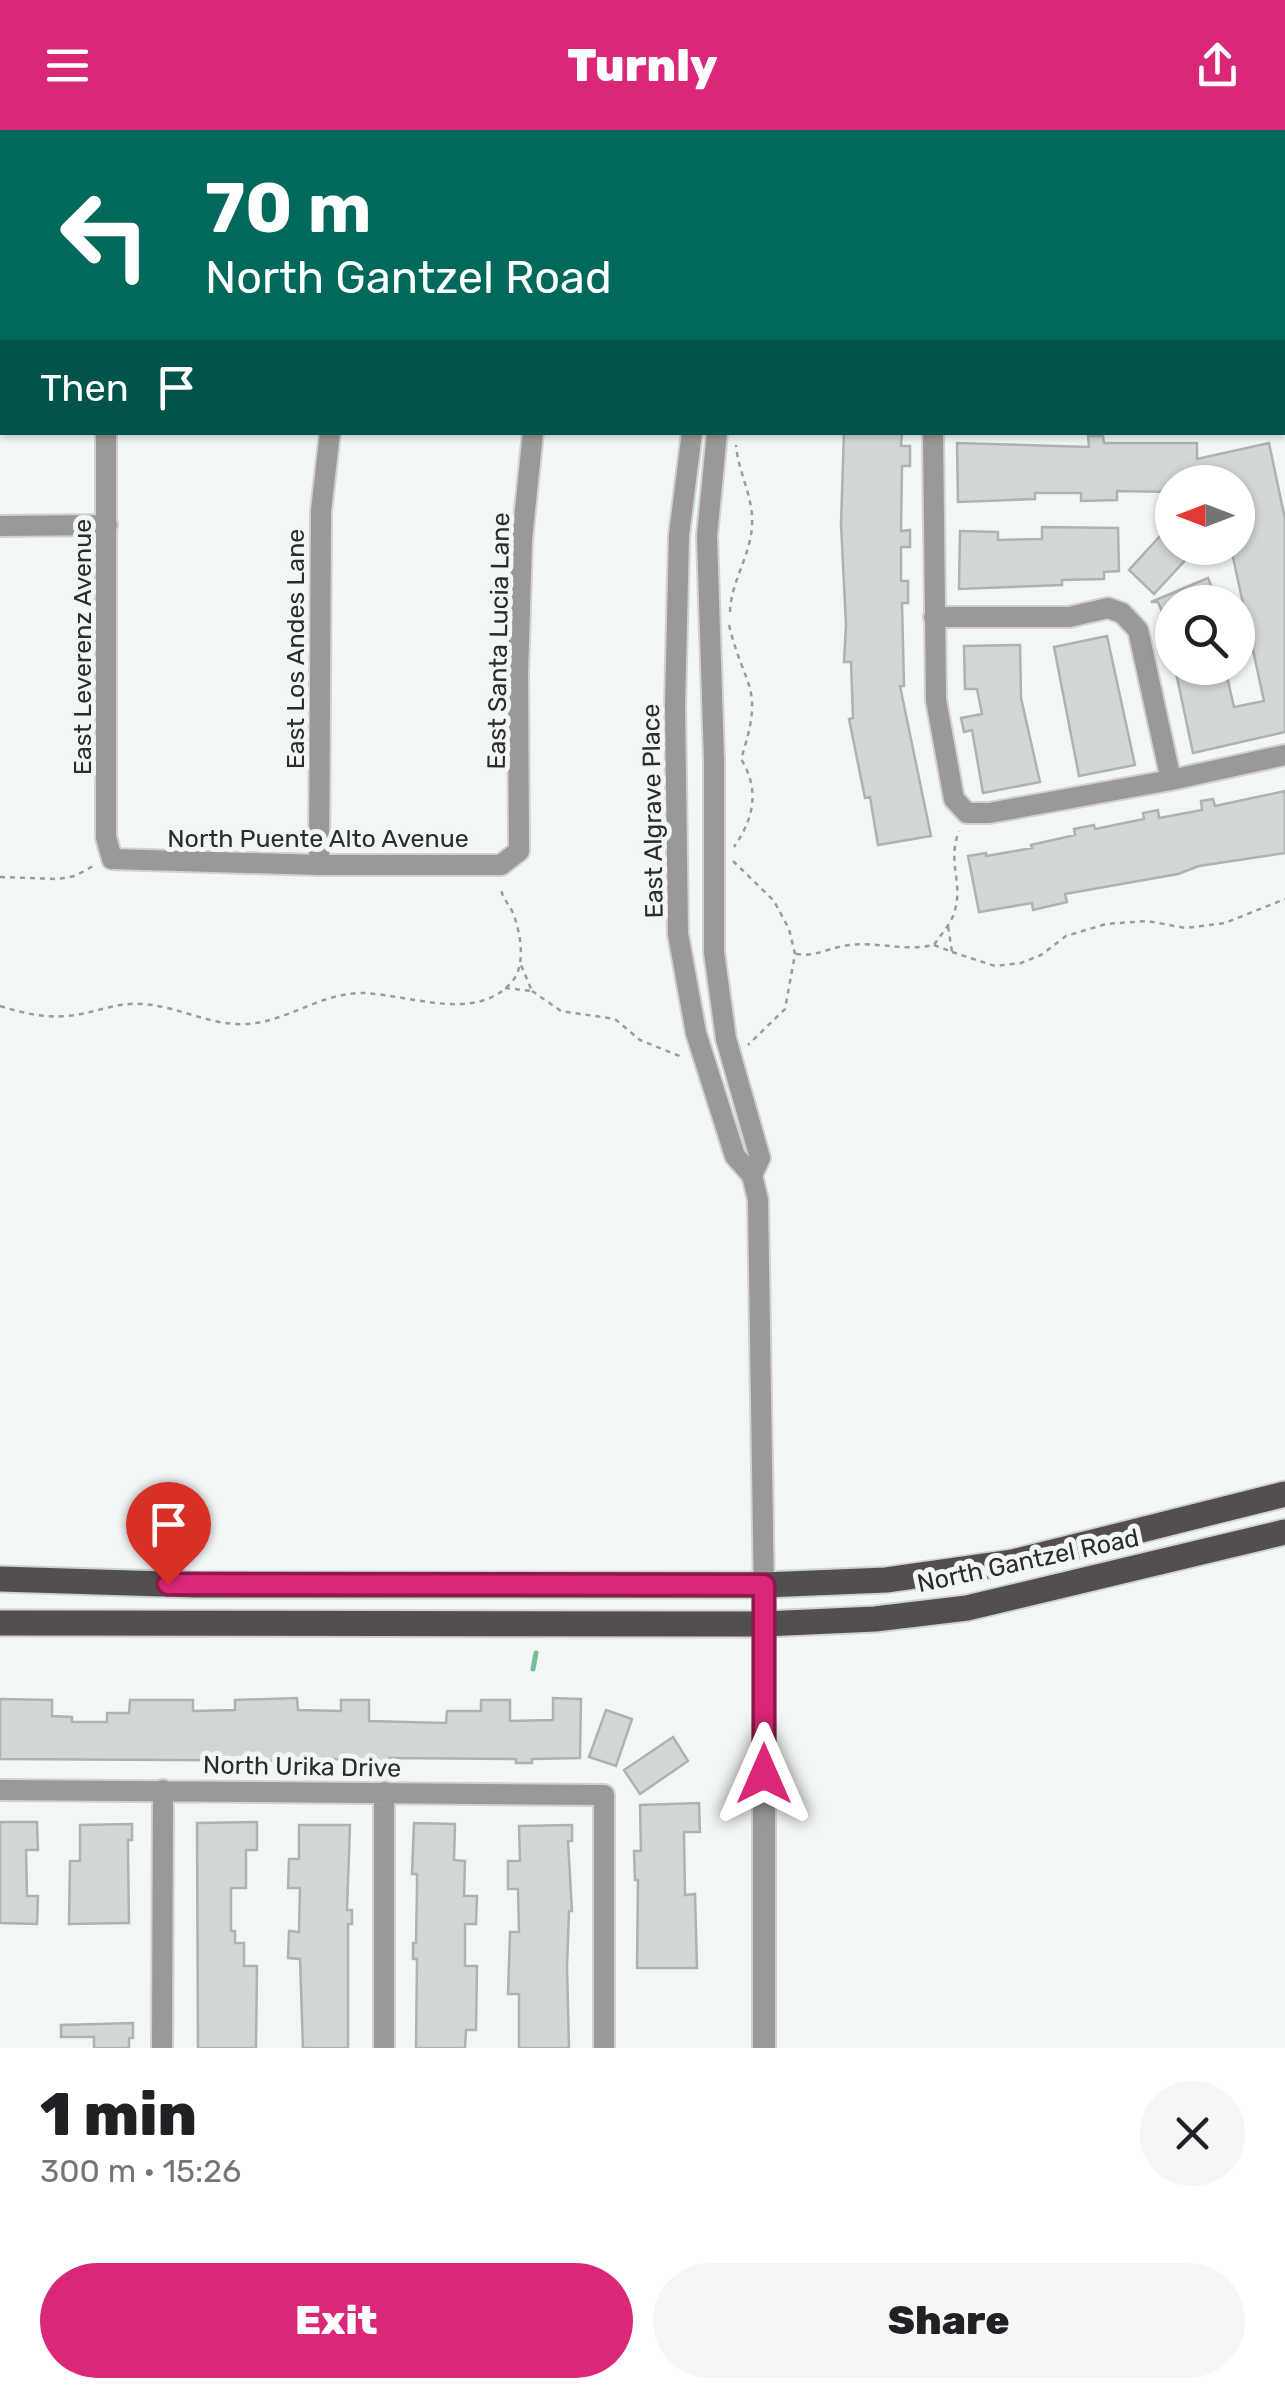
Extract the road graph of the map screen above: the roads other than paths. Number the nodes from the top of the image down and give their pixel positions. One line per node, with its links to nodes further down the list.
1 (106, 435): 7 (street, East Leverenz Avenue)
2 (330, 435): 16 (street, East Los Andes Lane)
3 (533, 435): 14 (street, East Santa Lucia Lane)
4 (692, 435): 12 (street, East Algrave Place)
5 (716, 435): 11 (street, East Algrave Place)
6 (932, 435): 9 (street)
7 (107, 525): 8 (street); 15 (street, East Leverenz Avenue)
8 (0, 526)
9 (934, 617): 13 (street); 13 (street)
10 (1285, 754): 13 (street)
11 (714, 760): 12 (street); 17 (street, East Algrave Place)
12 (675, 763): 17 (street, East Algrave Place)
13 (1171, 780)
14 (519, 851): 16 (street, North Puente Alto Avenue)
15 (112, 860): 16 (street, North Puente Alto Avenue)
16 (320, 866)
17 (752, 1175): 21 (street, East Algrave Place)
18 (1285, 1494): 21 (main road, North Gantzel Road)
19 (1285, 1532): 21 (main road, North Gantzel Road)
20 (0, 1579): 21 (main road, North Gantzel Road)
21 (764, 1605): 22 (main road, North Gantzel Road); 29 (street)
22 (0, 1624)
23 (0, 1790): 24 (street, North Urika Drive)
24 (162, 1790): 25 (street, North Urika Drive); 26 (street)
25 (384, 1792): 27 (street); 28 (street, North Urika Drive)
26 (162, 2048)
27 (384, 2048)
28 (604, 2048)
29 (764, 2048)

